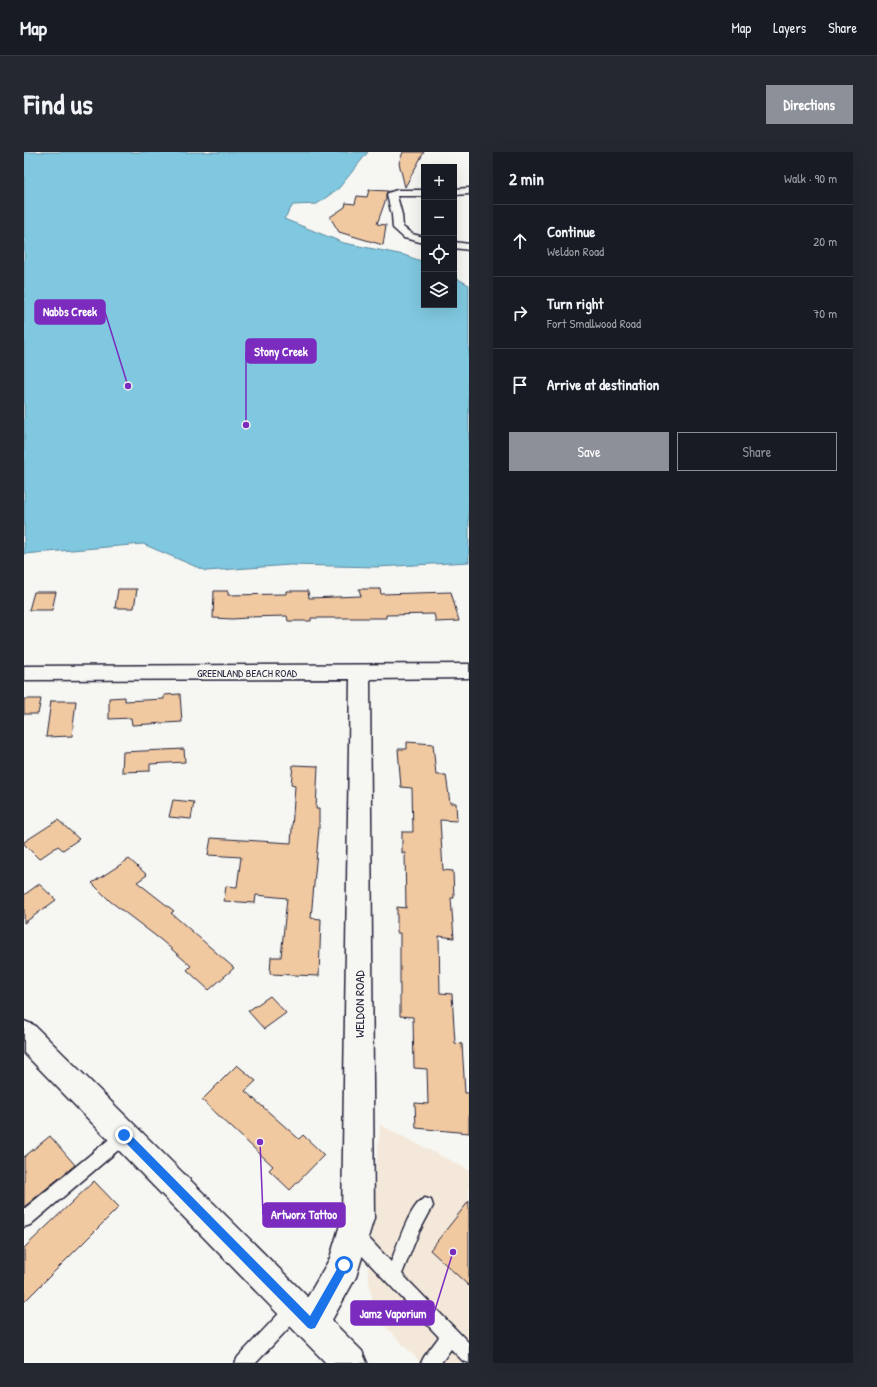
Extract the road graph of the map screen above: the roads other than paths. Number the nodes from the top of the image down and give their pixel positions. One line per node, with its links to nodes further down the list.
1 (457, 192): 2 (street)
2 (469, 192)
3 (421, 193): 5 (street)
4 (421, 235): 5 (street)
5 (408, 236): 6 (street)
6 (421, 239)
7 (457, 245): 8 (street)
8 (469, 247)
9 (469, 671): 10 (street, GREENLAND BEACH ROAD)
10 (360, 672): 11 (street, GREENLAND BEACH ROAD); 16 (street, WELDON ROAD)
11 (24, 673)
12 (24, 1034): 13 (street)
13 (124, 1135): 15 (lane); 18 (street)
14 (424, 1206): 17 (lane)
15 (24, 1219)
16 (353, 1234): 17 (lane); 18 (street, WELDON ROAD)
17 (393, 1276): 19 (lane)
18 (303, 1316): 21 (lane); 22 (street)
19 (450, 1336): 20 (lane); 23 (lane)
20 (469, 1355)
21 (244, 1363)
22 (350, 1363)
23 (430, 1363)

